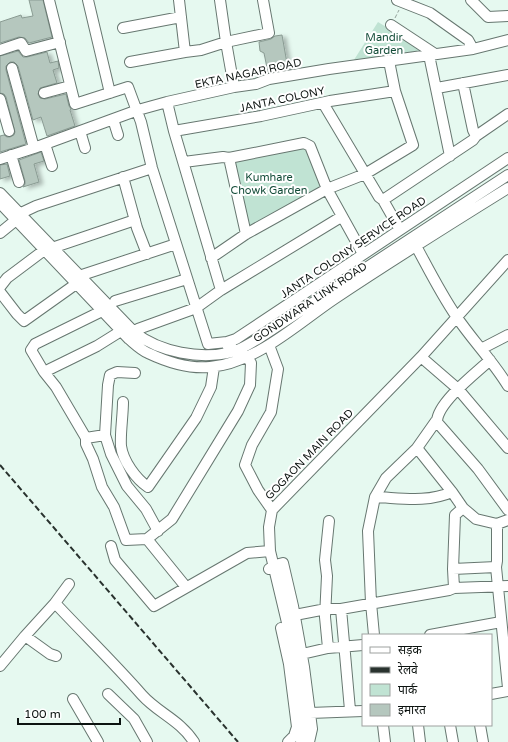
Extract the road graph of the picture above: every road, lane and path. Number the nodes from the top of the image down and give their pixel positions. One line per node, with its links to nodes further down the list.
1 (48, 0): 13 (street)
2 (88, 0): 29 (street)
3 (178, 0): 9 (street)
4 (220, 0): 14 (street)
5 (264, 0): 14 (street)
6 (471, 0): 8 (street)
7 (400, 1): 10 (path); 15 (street)
8 (508, 16)
9 (181, 17): 11 (street); 17 (street)
10 (392, 26): 18 (street)
11 (123, 28)
12 (508, 40): 15 (street, EKTA NAGAR ROAD)
13 (60, 42): 16 (street); 24 (street)
14 (226, 42): 17 (street); 25 (street)
15 (473, 48): 18 (street, EKTA NAGAR ROAD)
16 (0, 50)
17 (185, 52): 20 (street)
18 (432, 55): 19 (street, EKTA NAGAR ROAD); 26 (street)
19 (389, 61): 25 (street, EKTA NAGAR ROAD); 27 (street)
20 (130, 62)
21 (12, 68): 42 (street)
22 (508, 75): 23 (street)
23 (463, 84): 26 (street); 40 (street)
24 (70, 86): 28 (street); 29 (street)
25 (234, 87): 31 (street, EKTA NAGAR ROAD)
26 (437, 88): 45 (street)
27 (395, 91): 32 (street, JANTA COLONY); 52 (street)
28 (44, 93)
29 (110, 93): 33 (street)
30 (0, 99): 36 (street)
31 (167, 102): 33 (street, EKTA NAGAR ROAD); 38 (street)
32 (323, 103): 38 (street, JANTA COLONY); 52 (street)
33 (138, 110): 35 (street, EKTA NAGAR ROAD); 51 (street)
34 (508, 114): 40 (street)
35 (113, 119): 37 (street, EKTA NAGAR ROAD); 39 (street)
36 (9, 131)
37 (80, 131): 41 (street, EKTA NAGAR ROAD); 43 (street)
38 (174, 131): 49 (street)
39 (118, 135)
40 (476, 136): 45 (street)
41 (45, 144): 42 (street, EKTA NAGAR ROAD); 50 (street)
42 (34, 148): 44 (street, EKTA NAGAR ROAD)
43 (85, 148)
44 (11, 155): 48 (street, EKTA NAGAR ROAD); 55 (street)
45 (450, 156): 59 (street)
46 (229, 158): 49 (street); 57 (street); 66 (street)
47 (508, 158): 64 (street, JANTA COLONY SERVICE ROAD)
48 (0, 159)
49 (184, 162): 72 (street)
50 (52, 166)
51 (152, 168): 54 (street); 67 (street)
52 (365, 174): 57 (street); 59 (street)
53 (508, 176): 90 (street, GONDWARA LINK ROAD)
54 (123, 177): 61 (street); 63 (street)
55 (19, 182)
56 (508, 188): 68 (street, GONDWARA LINK ROAD)
57 (327, 189): 62 (street); 66 (street)
58 (0, 193): 61 (street)
59 (383, 200): 64 (street)
60 (0, 203): 61 (street)
61 (18, 217): 65 (street); 69 (street)
62 (341, 217): 71 (street); 78 (street)
63 (135, 220): 69 (street); 70 (street)
64 (400, 230): 71 (street, JANTA COLONY SERVICE ROAD)
65 (0, 233)
66 (246, 234): 72 (street)
67 (176, 244): 70 (street); 75 (street)
68 (416, 246): 83 (street); 88 (street, GONDWARA LINK ROAD)
69 (49, 249): 74 (street); 76 (street)
70 (147, 254): 76 (street)
71 (363, 254): 87 (street, JANTA COLONY SERVICE ROAD)
72 (212, 258): 78 (street)
73 (508, 260): 83 (street, GOGAON MAIN ROAD)
74 (3, 274): 77 (street)
75 (187, 278): 80 (street); 81 (street)
76 (78, 280): 79 (street); 82 (street, GONDWARA LINK ROAD); 90 (street)
77 (0, 287)
78 (221, 290): 81 (street)
79 (0, 292)
80 (115, 301)
81 (196, 308): 84 (street); 87 (street)
82 (102, 311): 85 (street, GONDWARA LINK ROAD); 95 (street)
83 (456, 317): 89 (street); 92 (street, GOGAON MAIN ROAD)
84 (138, 328)
85 (121, 331): 94 (street, GONDWARA LINK ROAD); 95 (street)
86 (508, 335): 89 (street)
87 (227, 342): 90 (street)
88 (269, 345): 91 (street, GONDWARA LINK ROAD); 108 (street)
89 (481, 349): 93 (street)
90 (232, 355): 91 (street, GONDWARA LINK ROAD); 94 (street, GONDWARA LINK ROAD)
91 (247, 357): 113 (street)
92 (420, 357): 98 (street); 108 (street, GOGAON MAIN ROAD)
93 (490, 360): 97 (street); 98 (street)
94 (214, 367): 99 (street)
95 (44, 372): 102 (street)
96 (135, 373): 101 (street)
97 (507, 381)
98 (458, 389): 100 (street); 104 (street)
99 (123, 402)
100 (436, 421): 103 (street); 109 (street)
101 (105, 435): 102 (street); 113 (street)
102 (86, 438): 114 (street)
103 (417, 448): 105 (street); 106 (street)
104 (508, 448)
105 (452, 492): 106 (street); 107 (street)
106 (374, 497): 125 (street)
107 (463, 508): 112 (street); 119 (street)
108 (272, 510): 116 (street, GOGAON MAIN ROAD)
109 (508, 510)
110 (508, 520): 112 (street)
111 (328, 521): 126 (street)
112 (496, 524): 118 (street)
113 (158, 530): 114 (street)
114 (147, 539): 122 (street)
115 (111, 546): 122 (street)
116 (270, 551): 117 (street, GOGAON MAIN ROAD); 122 (street)
117 (275, 565): 128 (street); 153 (street); 154 (street, GOGAON MAIN ROAD)
118 (496, 567): 119 (street); 121 (street)
119 (453, 569): 123 (street)
120 (69, 584): 124 (street)
121 (503, 586): 123 (street); 129 (street)
122 (186, 587)
123 (454, 588): 125 (street)
124 (55, 603): 132 (street); 152 (street)
125 (371, 603): 127 (street); 130 (street)
126 (326, 609): 127 (street); 128 (street); 135 (street)
127 (341, 609): 134 (street)
128 (295, 615): 136 (street)
129 (501, 622): 131 (street); 139 (street)
130 (374, 634)
131 (441, 634)
132 (25, 636): 137 (street); 138 (street)
133 (362, 645): 134 (street)
134 (344, 647): 135 (street); 143 (street)
135 (328, 648): 136 (street)
136 (302, 654): 145 (street)
137 (56, 656)
138 (0, 666)
139 (508, 690): 141 (street)
140 (108, 694): 151 (street)
141 (492, 694)
142 (73, 699): 150 (street)
143 (350, 710): 144 (street); 145 (street)
144 (362, 711)
145 (310, 713): 155 (street)
146 (383, 726): 156 (street)
147 (418, 726): 157 (street)
148 (450, 726): 158 (street)
149 (480, 726): 159 (street)
150 (98, 742)
151 (147, 742)
152 (194, 742)
153 (288, 742)
154 (301, 742)
155 (309, 742)
156 (385, 742)
157 (420, 742)
158 (453, 742)
159 (483, 742)

